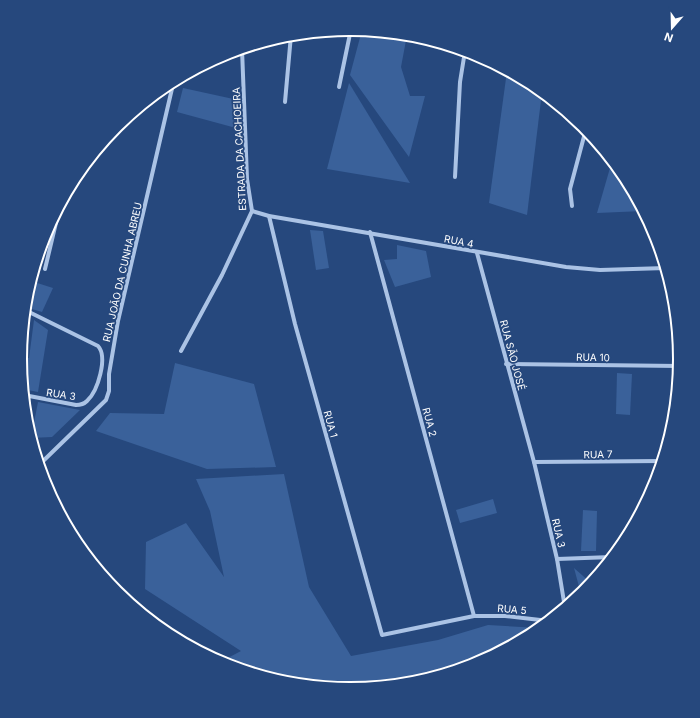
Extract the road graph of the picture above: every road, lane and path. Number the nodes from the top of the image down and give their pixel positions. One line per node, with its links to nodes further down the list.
1 (350, 36): 5 (street)
2 (290, 42): 7 (street)
3 (242, 55): 11 (street, ESTRADA DA CACHOEIRA)
4 (463, 57): 9 (street)
5 (339, 86)
6 (172, 90): 23 (street, RUA JOÃO DA CUNHA ABREU)
7 (285, 102)
8 (584, 137): 10 (street)
9 (455, 177)
10 (572, 206)
11 (252, 211): 12 (street, RUA 4); 19 (street, ESTRADA DA CACHOEIRA)
12 (269, 216): 14 (street, RUA 4); 33 (street, RUA 1)
13 (55, 229): 17 (street)
14 (370, 232): 15 (street, RUA 4); 31 (street, RUA 2)
15 (477, 253): 16 (street, RUA 4); 20 (street, RUA SÃO JOSÉ)
16 (660, 268)
17 (45, 270)
18 (31, 313): 22 (street)
19 (181, 351)
20 (506, 364): 21 (street, RUA 10); 27 (street, RUA SÃO JOSÉ)
21 (673, 366)
22 (101, 372): 23 (street); 24 (street, RUA 3)
23 (109, 374): 25 (street, RUA JOÃO DA CUNHA ABREU)
24 (30, 396)
25 (43, 461)
26 (657, 461): 27 (street, RUA 7)
27 (534, 462): 29 (street, RUA 3)
28 (605, 557): 29 (street)
29 (557, 559): 30 (street, RUA 3)
30 (564, 601)
31 (474, 616): 32 (street, RUA 5); 33 (street, RUA 5)
32 (541, 619)
33 (382, 635)

